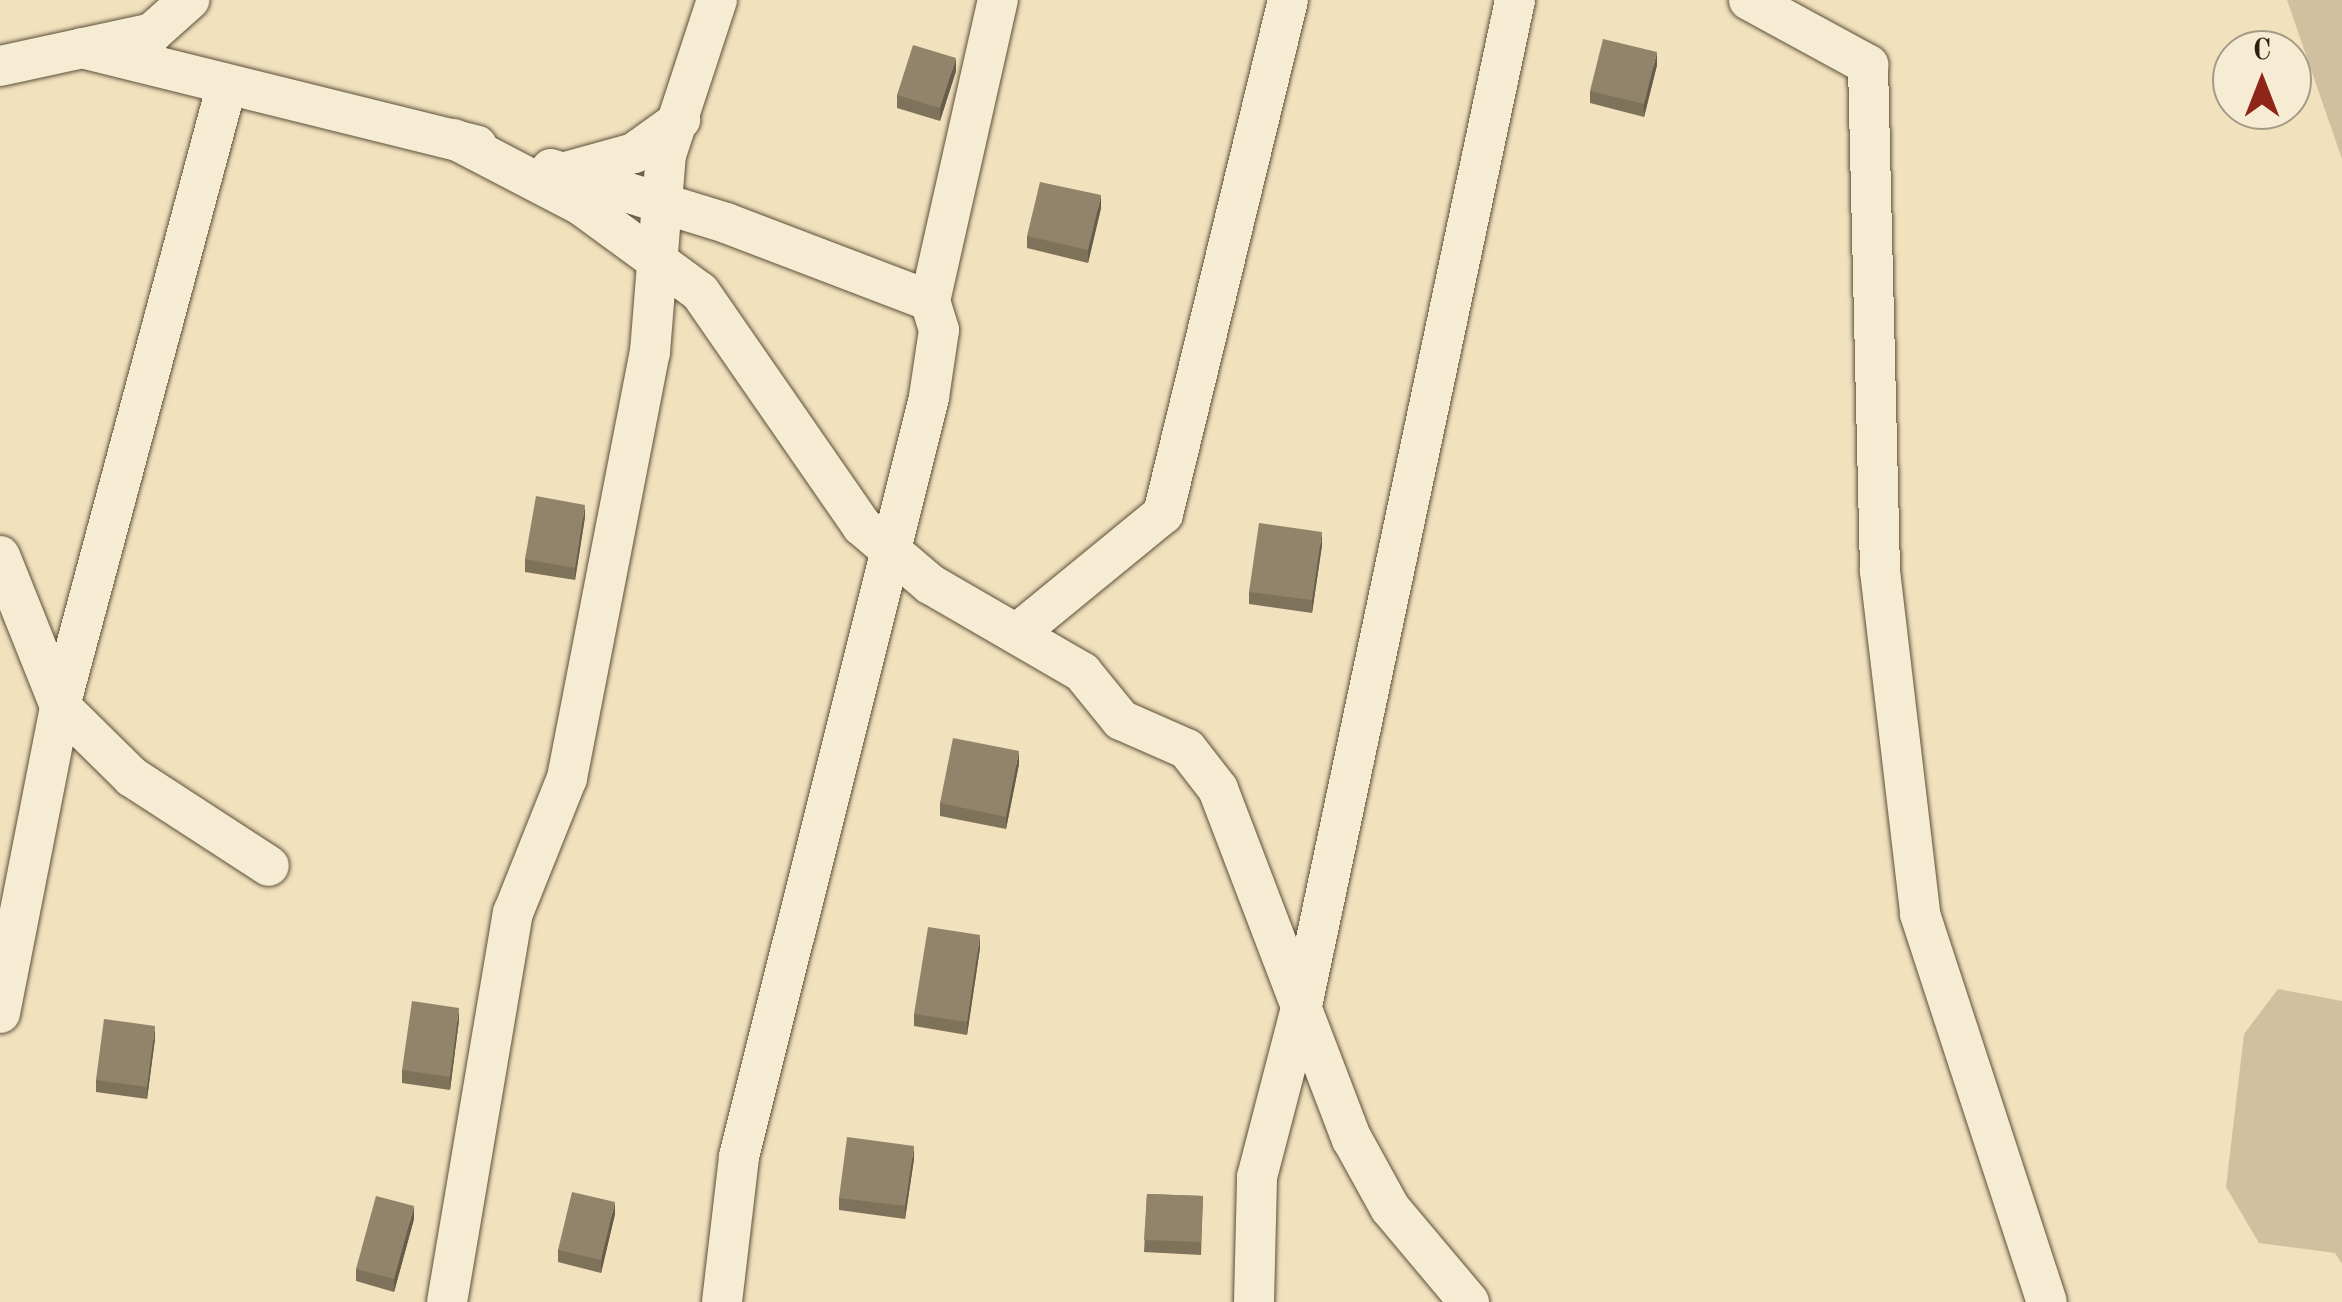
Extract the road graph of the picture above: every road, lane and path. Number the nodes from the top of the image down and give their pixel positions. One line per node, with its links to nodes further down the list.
1 (189, 0): 7 (street)
2 (716, 0): 10 (street)
3 (998, 0): 14 (street)
4 (1288, 0): 18 (street)
5 (1515, 0): 21 (street)
6 (1750, 0): 27 (street)
7 (82, 48): 8 (street); 9 (street)
8 (0, 66)
9 (227, 84): 11 (street); 19 (street)
10 (680, 120): 11 (street); 12 (street)
11 (572, 189): 12 (street); 13 (street); 15 (street)
12 (656, 201): 13 (street); 14 (street)
13 (654, 258): 15 (street); 16 (street)
14 (930, 301): 16 (street)
15 (650, 352): 23 (street)
16 (892, 550): 18 (street); 24 (street)
17 (0, 556): 19 (street)
18 (1020, 631): 21 (street)
19 (60, 706): 20 (street); 22 (street)
20 (269, 866)
21 (1304, 1002): 25 (street); 26 (street)
22 (0, 1013)
23 (446, 1302)
24 (722, 1302)
25 (1254, 1302)
26 (1469, 1302)
27 (2047, 1302)

